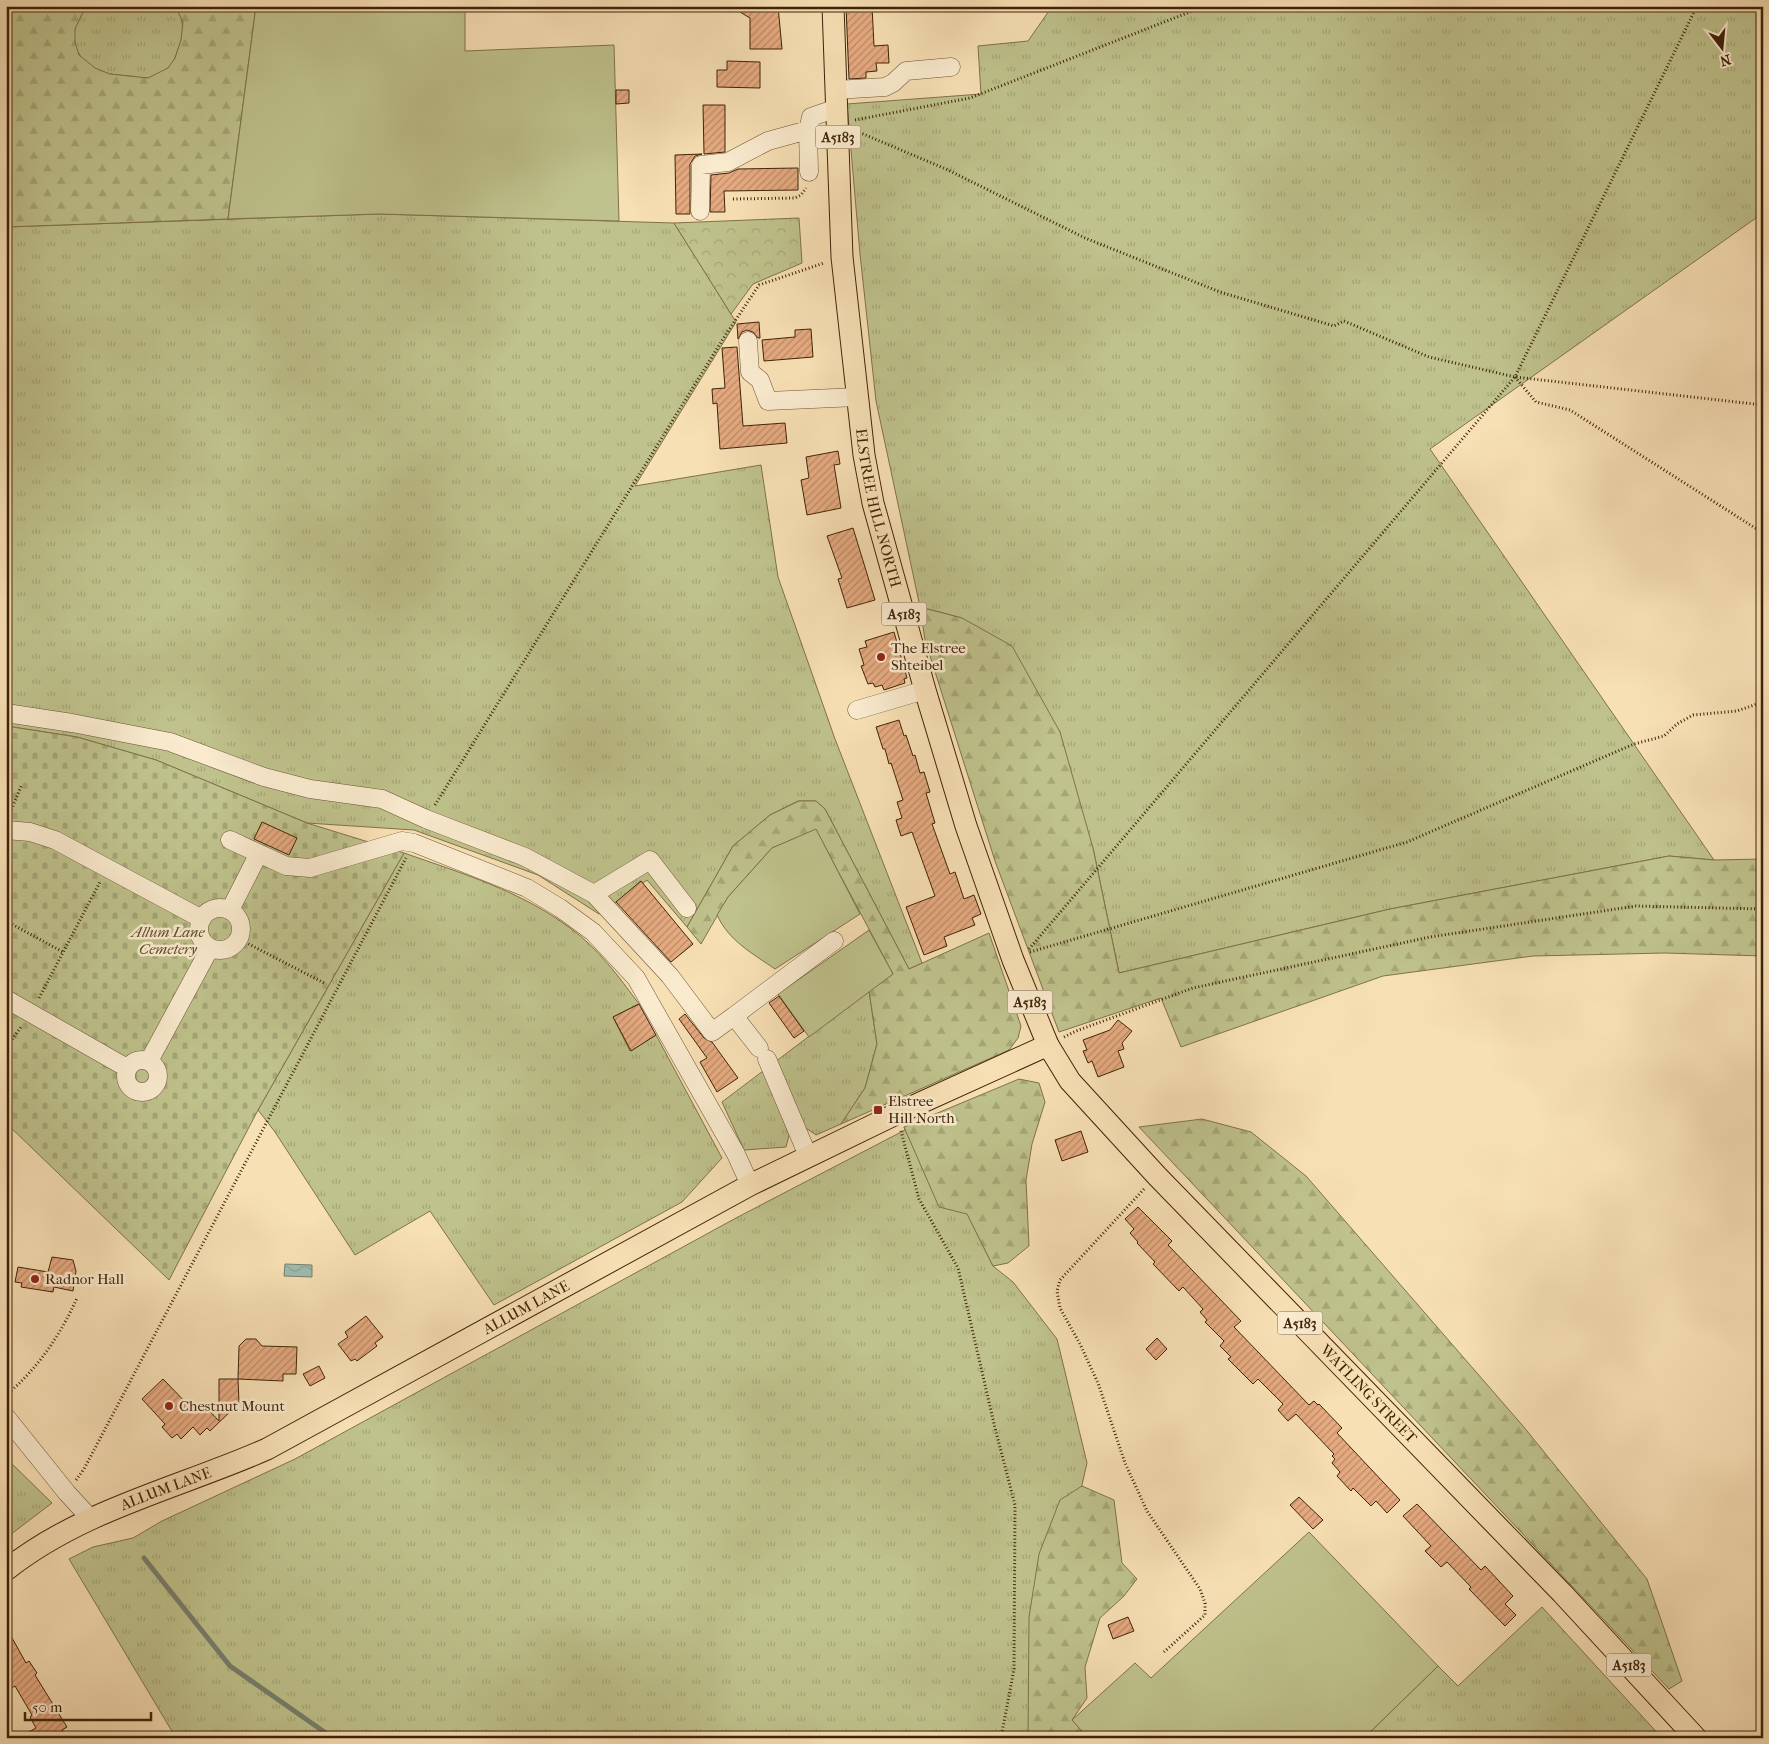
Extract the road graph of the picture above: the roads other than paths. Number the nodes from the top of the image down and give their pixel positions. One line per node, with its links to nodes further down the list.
1 (834, 11): 3 (main road, ELSTREE HILL NORTH / A5183)
2 (951, 67): 3 (street)
3 (837, 107): 4 (street); 8 (main road, ELSTREE HILL NORTH / A5183)
4 (808, 130): 5 (street); 6 (street)
5 (809, 172)
6 (700, 211)
7 (748, 341): 8 (street)
8 (857, 397): 9 (main road, ELSTREE HILL NORTH / A5183)
9 (925, 690): 10 (street); 23 (main road, ELSTREE HILL NORTH / A5183)
10 (857, 710)
11 (6, 713): 15 (street)
12 (8, 822): 18 (street)
13 (230, 840): 14 (street)
14 (258, 855): 17 (street); 27 (street)
15 (594, 894): 16 (street); 22 (street)
16 (687, 908)
17 (230, 910): 18 (street); 20 (street)
18 (202, 919): 20 (street)
19 (834, 941): 22 (street)
20 (210, 948): 24 (street)
21 (6, 999): 25 (street)
22 (734, 1016): 26 (street)
23 (1048, 1045): 26 (main road, ALLUM LANE); 31 (main road, WATLING STREET / A5183)
24 (149, 1062): 25 (street); 25 (street)
25 (127, 1068)
26 (808, 1156): 27 (main road, ALLUM LANE)
27 (750, 1185): 29 (main road, ALLUM LANE)
28 (6, 1417): 29 (street)
29 (90, 1518): 30 (main road, ALLUM LANE)
30 (6, 1570)
31 (1696, 1738)

